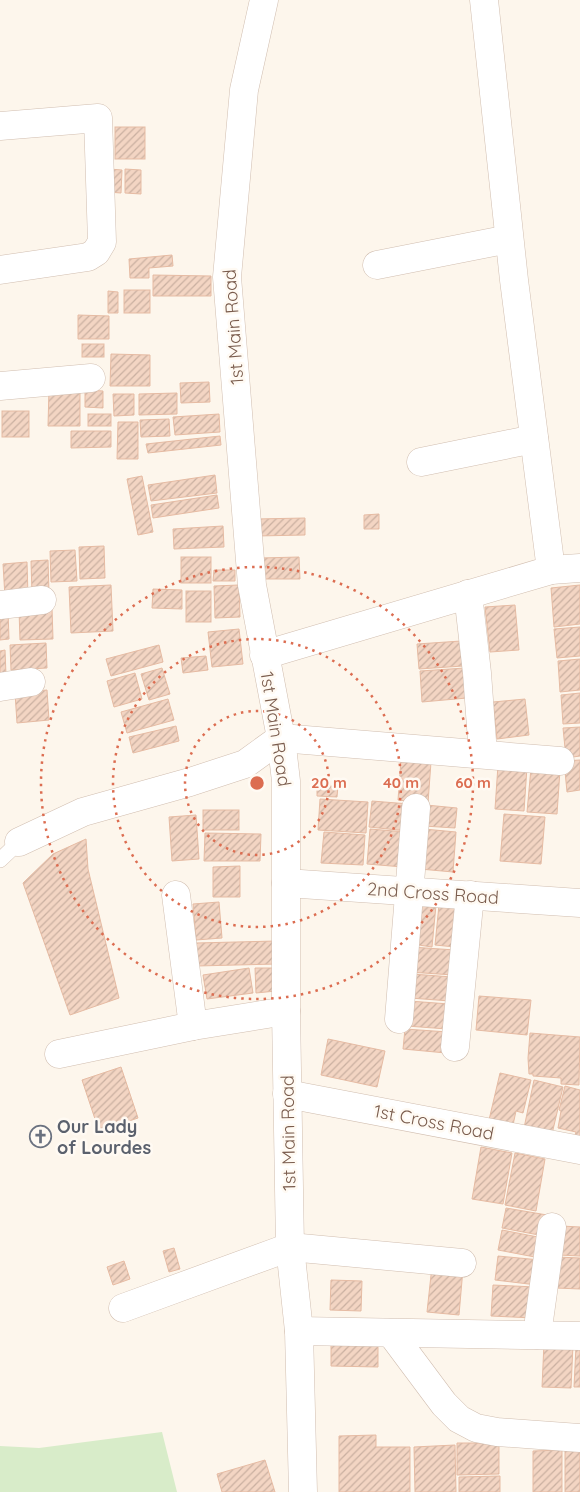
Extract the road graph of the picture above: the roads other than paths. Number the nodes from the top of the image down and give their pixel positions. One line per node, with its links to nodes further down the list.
1 (264, 0): 16 (street, 1st Main Road)
2 (484, 0): 4 (street)
3 (0, 126): 6 (street)
4 (509, 239): 5 (street); 9 (street)
5 (377, 265)
6 (0, 270)
7 (91, 378): 8 (street)
8 (0, 386)
9 (534, 439): 10 (street); 12 (street)
10 (422, 462)
11 (580, 568): 12 (street)
12 (551, 570): 13 (street)
13 (468, 594): 16 (street); 20 (street)
14 (42, 600): 15 (street)
15 (0, 605)
16 (264, 655): 19 (street, 1st Main Road)
17 (31, 682): 18 (street)
18 (0, 687)
19 (281, 738): 20 (street); 23 (street); 24 (street, 1st Main Road)
20 (483, 754): 21 (street)
21 (560, 761)
22 (416, 808): 25 (street)
23 (9, 851)
24 (286, 883): 25 (street, 2nd Cross Road); 29 (street, 1st Main Road)
25 (409, 891): 27 (street, 2nd Cross Road); 30 (street)
26 (176, 895): 31 (street)
27 (470, 895): 28 (street, 2nd Cross Road); 32 (street)
28 (580, 903)
29 (286, 1011): 31 (street); 34 (street, 1st Main Road)
30 (399, 1020)
31 (193, 1026): 33 (street)
32 (455, 1047)
33 (59, 1054)
34 (287, 1094): 35 (street, 1st Cross Road); 37 (street, 1st Main Road)
35 (580, 1150)
36 (552, 1227): 42 (street)
37 (290, 1247): 38 (street); 39 (street); 40 (street, 1st Main Road)
38 (462, 1263)
39 (123, 1308)
40 (299, 1331): 41 (street); 45 (street, 1st Main Road)
41 (391, 1332): 42 (street); 44 (street)
42 (537, 1335): 43 (street)
43 (580, 1336)
44 (580, 1438)
45 (303, 1492)

